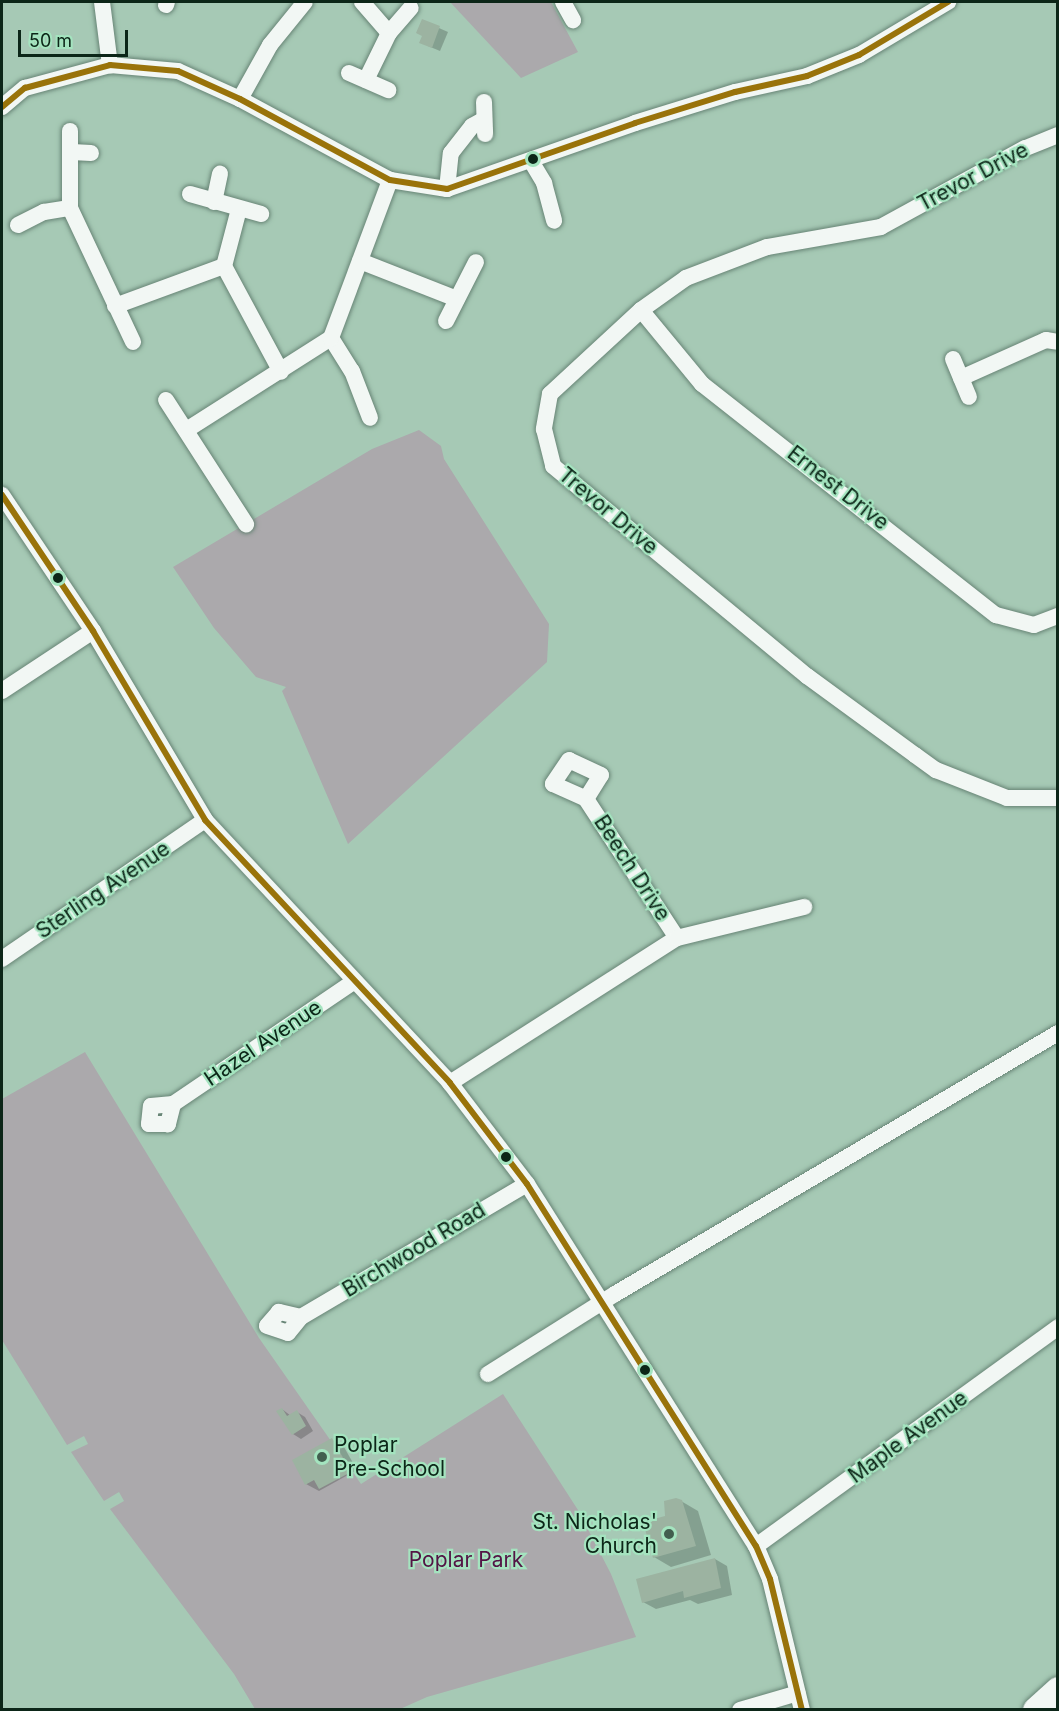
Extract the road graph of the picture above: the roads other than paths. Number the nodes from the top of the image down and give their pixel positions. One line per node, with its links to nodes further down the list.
1 (102, 2): 9 (street)
2 (305, 2): 13 (street)
3 (362, 2): 8 (street)
4 (563, 2): 7 (street)
5 (948, 2): 20 (street)
6 (411, 8): 8 (street)
7 (573, 20)
8 (389, 33): 11 (street)
9 (110, 65): 13 (street); 15 (street)
10 (349, 73): 11 (street)
11 (366, 81): 12 (street)
12 (388, 90)
13 (240, 99): 22 (street)
14 (484, 102): 23 (street)
15 (2, 107)
16 (70, 130): 18 (street)
17 (1058, 135): 36 (street, Trevor Drive)
18 (72, 152): 19 (street); 26 (street)
19 (91, 153)
20 (531, 161): 23 (street); 29 (street)
21 (220, 174): 25 (street)
22 (390, 180): 23 (street); 31 (street)
23 (447, 189)
24 (190, 194): 25 (street)
25 (214, 202): 27 (street)
26 (70, 208): 30 (street); 35 (street)
27 (239, 209): 28 (street); 33 (street)
28 (261, 214)
29 (554, 221)
30 (18, 225)
31 (360, 261): 34 (street); 38 (street)
32 (476, 262): 34 (street)
33 (224, 266): 35 (street); 42 (street)
34 (457, 299): 37 (street)
35 (116, 306): 39 (street)
36 (641, 310): 50 (street, Ernest Drive); 53 (street, Trevor Drive)
37 (446, 321)
38 (331, 338): 42 (street); 46 (street)
39 (133, 342)
40 (1058, 342): 43 (street)
41 (953, 359): 43 (street)
42 (281, 372): 47 (street)
43 (961, 378): 44 (street)
44 (969, 397)
45 (166, 400): 47 (street)
46 (370, 418)
47 (188, 429): 49 (street)
48 (2, 495): 51 (street)
49 (246, 524)
50 (1058, 616)
51 (93, 630): 52 (street); 55 (street)
52 (2, 691)
53 (1058, 798)
54 (586, 799): 57 (street, Beech Drive)
55 (205, 820): 58 (street, Sterling Avenue); 59 (street)
56 (804, 907): 57 (street)
57 (677, 938): 61 (street)
58 (2, 959)
59 (353, 982): 61 (street); 62 (street, Hazel Avenue)
60 (1058, 1033): 64 (street)
61 (450, 1083): 63 (street)
62 (173, 1104)
63 (527, 1184): 64 (street); 65 (street, Birchwood Road)
64 (603, 1301): 67 (street); 68 (street)
65 (301, 1317)
66 (1058, 1327): 68 (street, Maple Avenue)
67 (488, 1374)
68 (756, 1546): 70 (street)
69 (1058, 1690): 73 (main road)
70 (798, 1693): 71 (street); 72 (street)
71 (740, 1710)
72 (802, 1710)
73 (1036, 1710)

